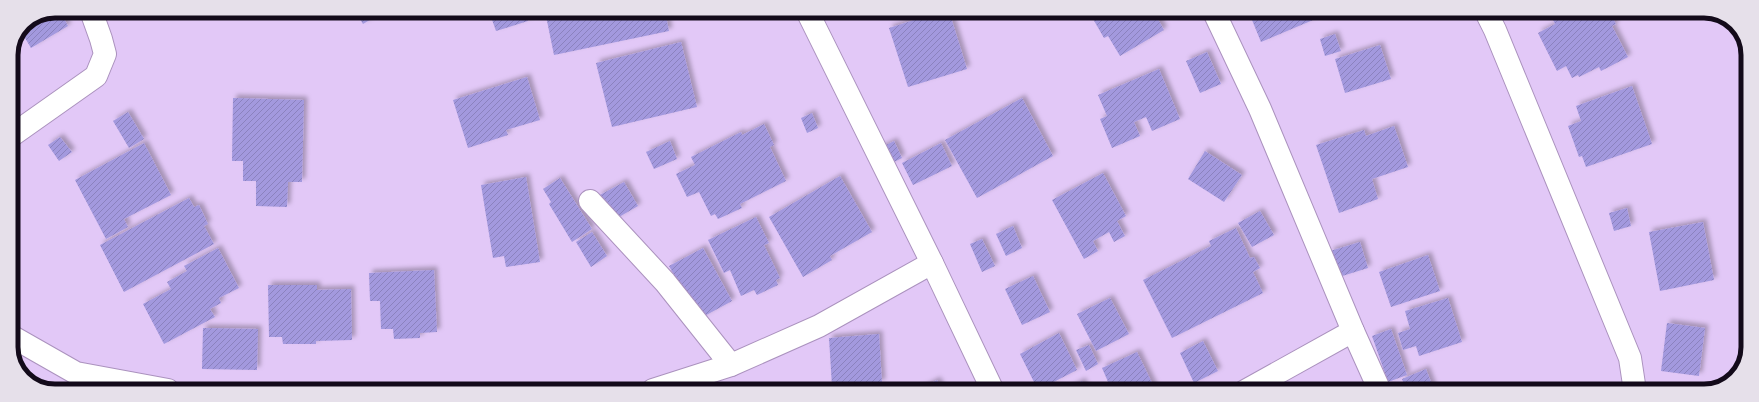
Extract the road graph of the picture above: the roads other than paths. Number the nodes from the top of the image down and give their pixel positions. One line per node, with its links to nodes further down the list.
1 (94, 18): 5 (street)
2 (810, 18): 7 (street)
3 (1217, 18): 8 (street)
4 (1489, 18): 16 (street)
5 (18, 131)
6 (590, 201): 10 (street)
7 (932, 263): 10 (street); 13 (street)
8 (1353, 331): 14 (street); 15 (street)
9 (18, 340): 11 (street)
10 (731, 365): 12 (street)
11 (136, 384)
12 (672, 384)
13 (990, 384)
14 (1258, 384)
15 (1377, 384)
16 (1634, 384)

